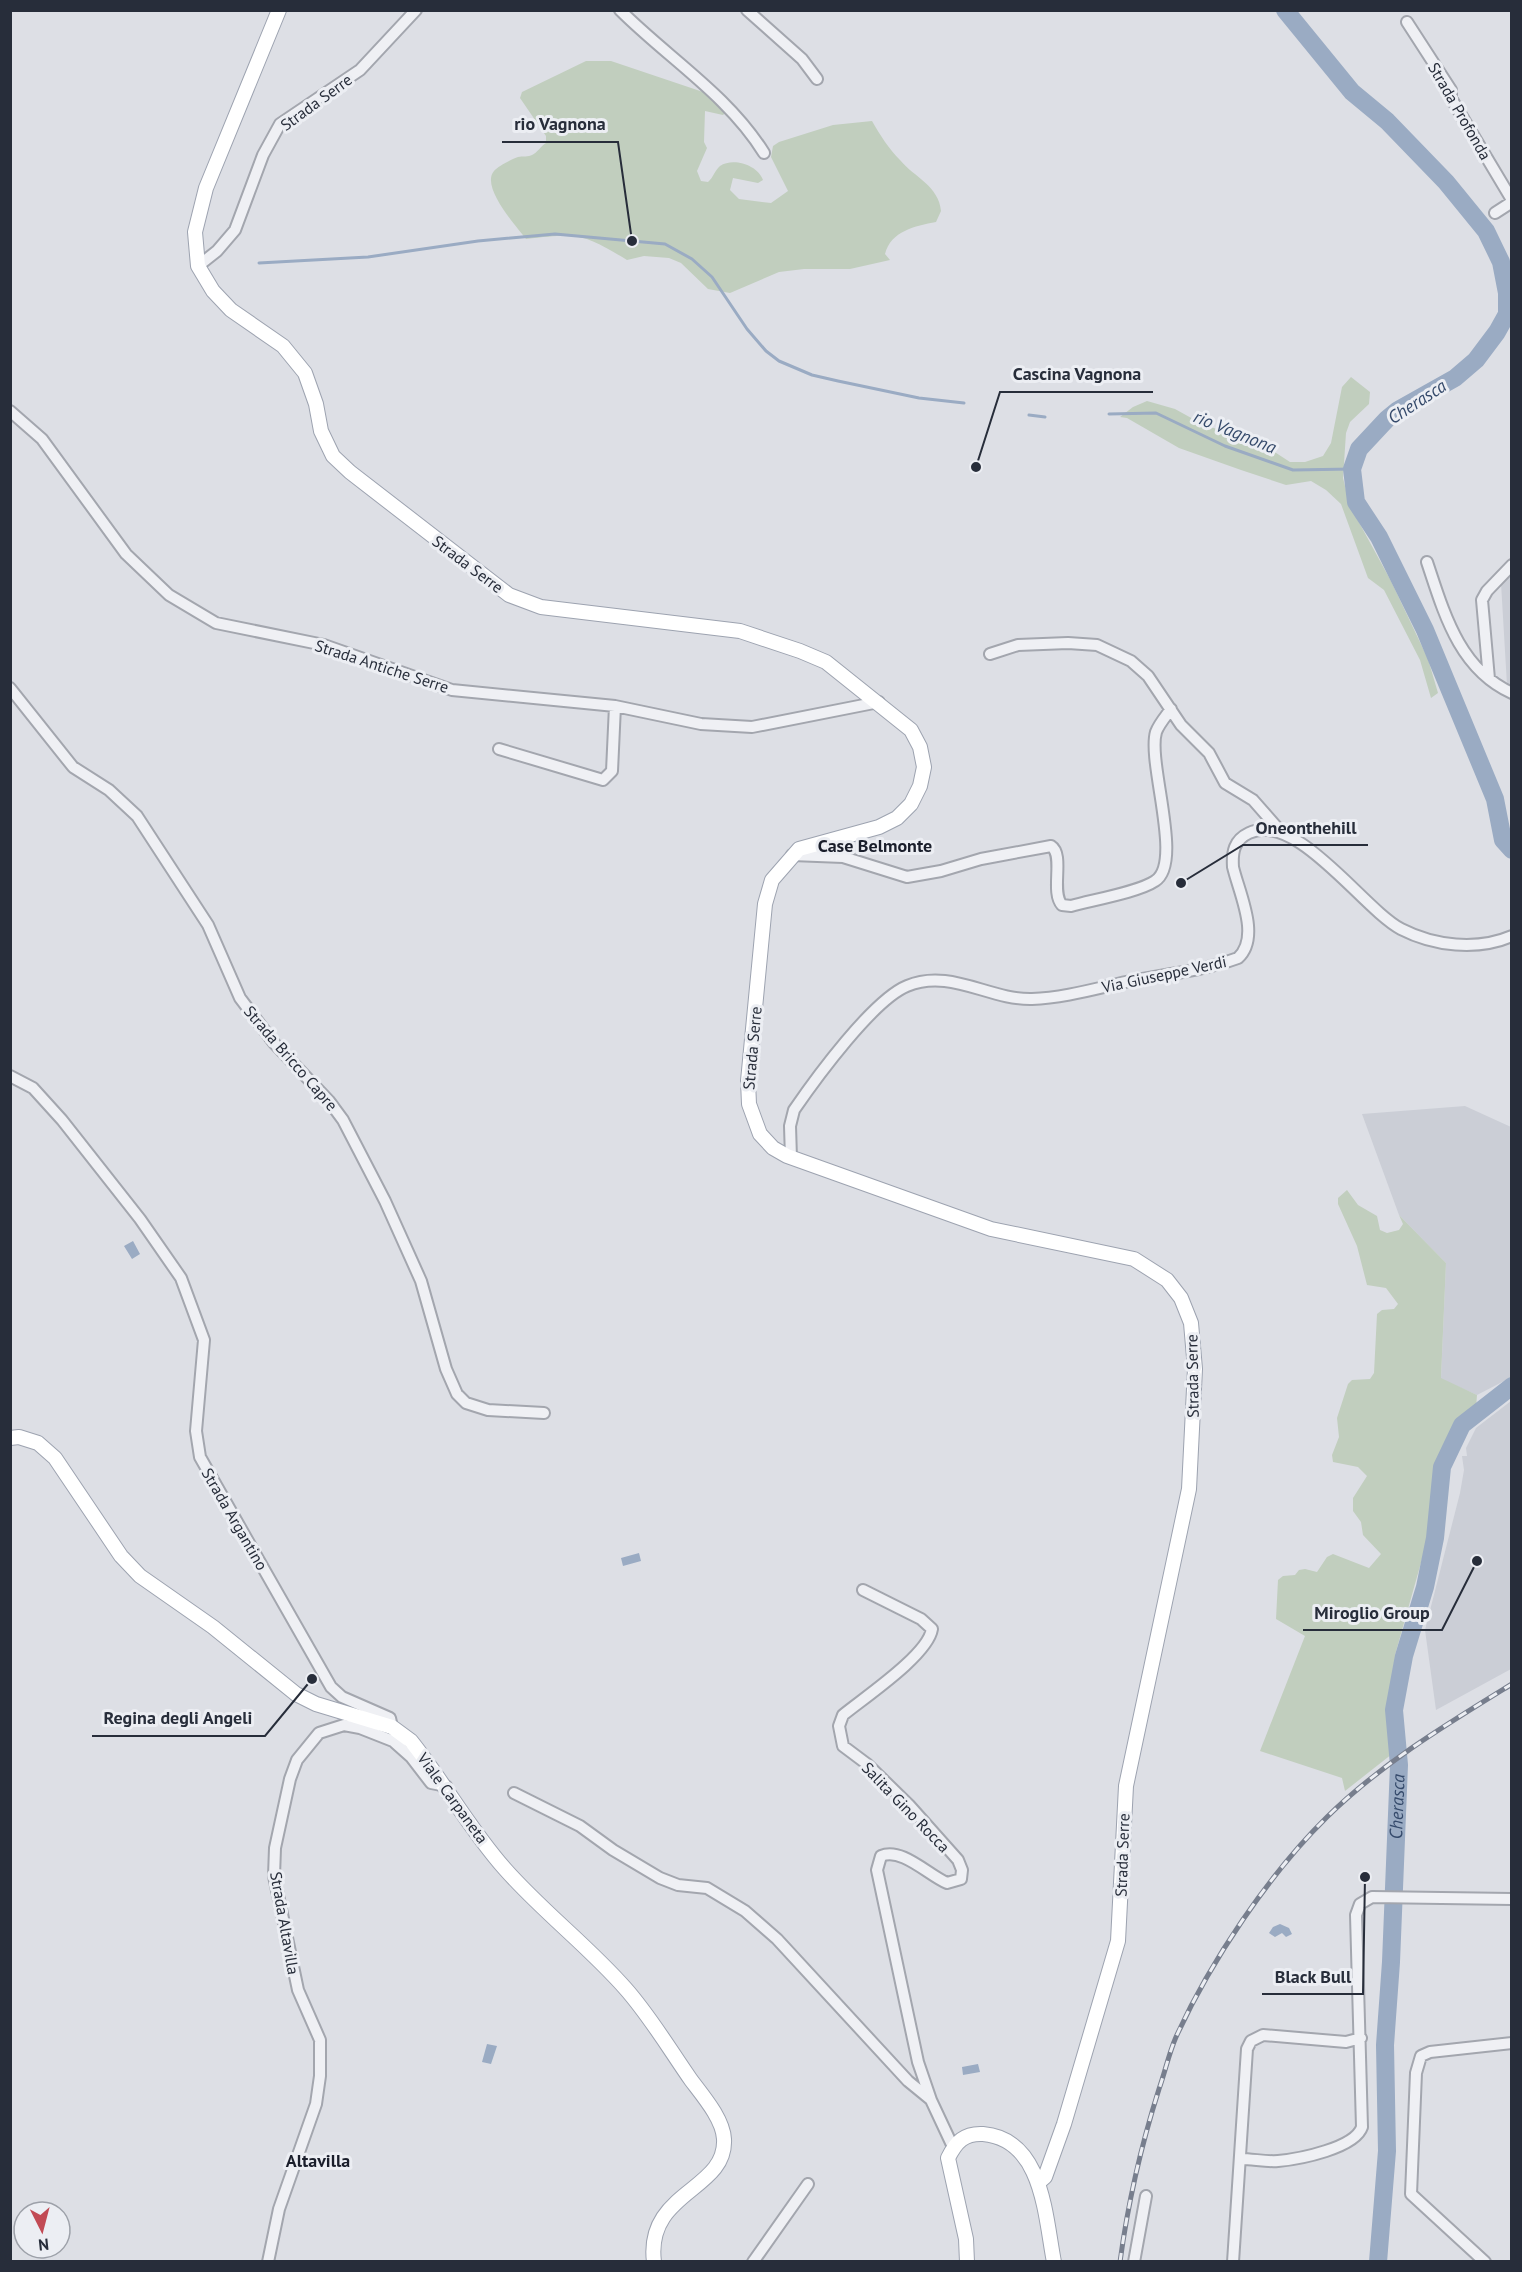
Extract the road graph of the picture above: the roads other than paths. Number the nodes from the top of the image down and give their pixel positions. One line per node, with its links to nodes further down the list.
1 (279, 10): 10 (main road, Strada Serre)
2 (416, 10): 10 (street, Strada Serre)
3 (620, 10): 7 (street)
4 (747, 10): 6 (street)
5 (1407, 22): 8 (street, Strada Profonda)
6 (817, 79)
7 (764, 153)
8 (1512, 201): 9 (street, Strada Profonda)
9 (1495, 213)
10 (198, 266): 18 (main road, Strada Serre)
11 (10, 411): 19 (street, Strada Antiche Serre)
12 (1427, 562): 15 (street)
13 (1512, 565): 15 (street)
14 (990, 654): 20 (street)
15 (1489, 679): 17 (street)
16 (10, 688): 27 (street, Strada Bricco Capre)
17 (1512, 693)
18 (879, 702): 19 (street, Strada Antiche Serre); 23 (main road, Strada Serre)
19 (615, 706): 21 (street)
20 (1171, 709): 22 (street); 23 (street)
21 (499, 749)
22 (1282, 833): 24 (street); 26 (street, Via Giuseppe Verdi)
23 (792, 855): 26 (main road, Strada Serre)
24 (1512, 936)
25 (10, 1076): 30 (street, Strada Argantino)
26 (792, 1158): 39 (main road, Strada Serre)
27 (544, 1413)
28 (10, 1438): 30 (main road, Viale Carpaneta)
29 (863, 1590): 36 (street, Salita Gino Rocca)
30 (392, 1727): 31 (main road, Viale Carpaneta)
31 (446, 1786): 42 (street, Strada Altavilla); 43 (main road, Viale Carpaneta)
32 (514, 1793): 36 (street, Salita Gino Rocca)
33 (1512, 1899): 34 (street)
34 (1361, 2038): 38 (street); 38 (street)
35 (1512, 2043): 49 (street)
36 (931, 2100): 37 (street, Salita Gino Rocca)
37 (953, 2147): 39 (main road); 45 (main road)
38 (1241, 2159): 48 (street)
39 (1038, 2183): 46 (main road)
40 (808, 2184): 44 (street)
41 (1146, 2196): 47 (street)
42 (268, 2262)
43 (654, 2262)
44 (753, 2262)
45 (967, 2262)
46 (1053, 2262)
47 (1134, 2262)
48 (1233, 2262)
49 (1485, 2262)

